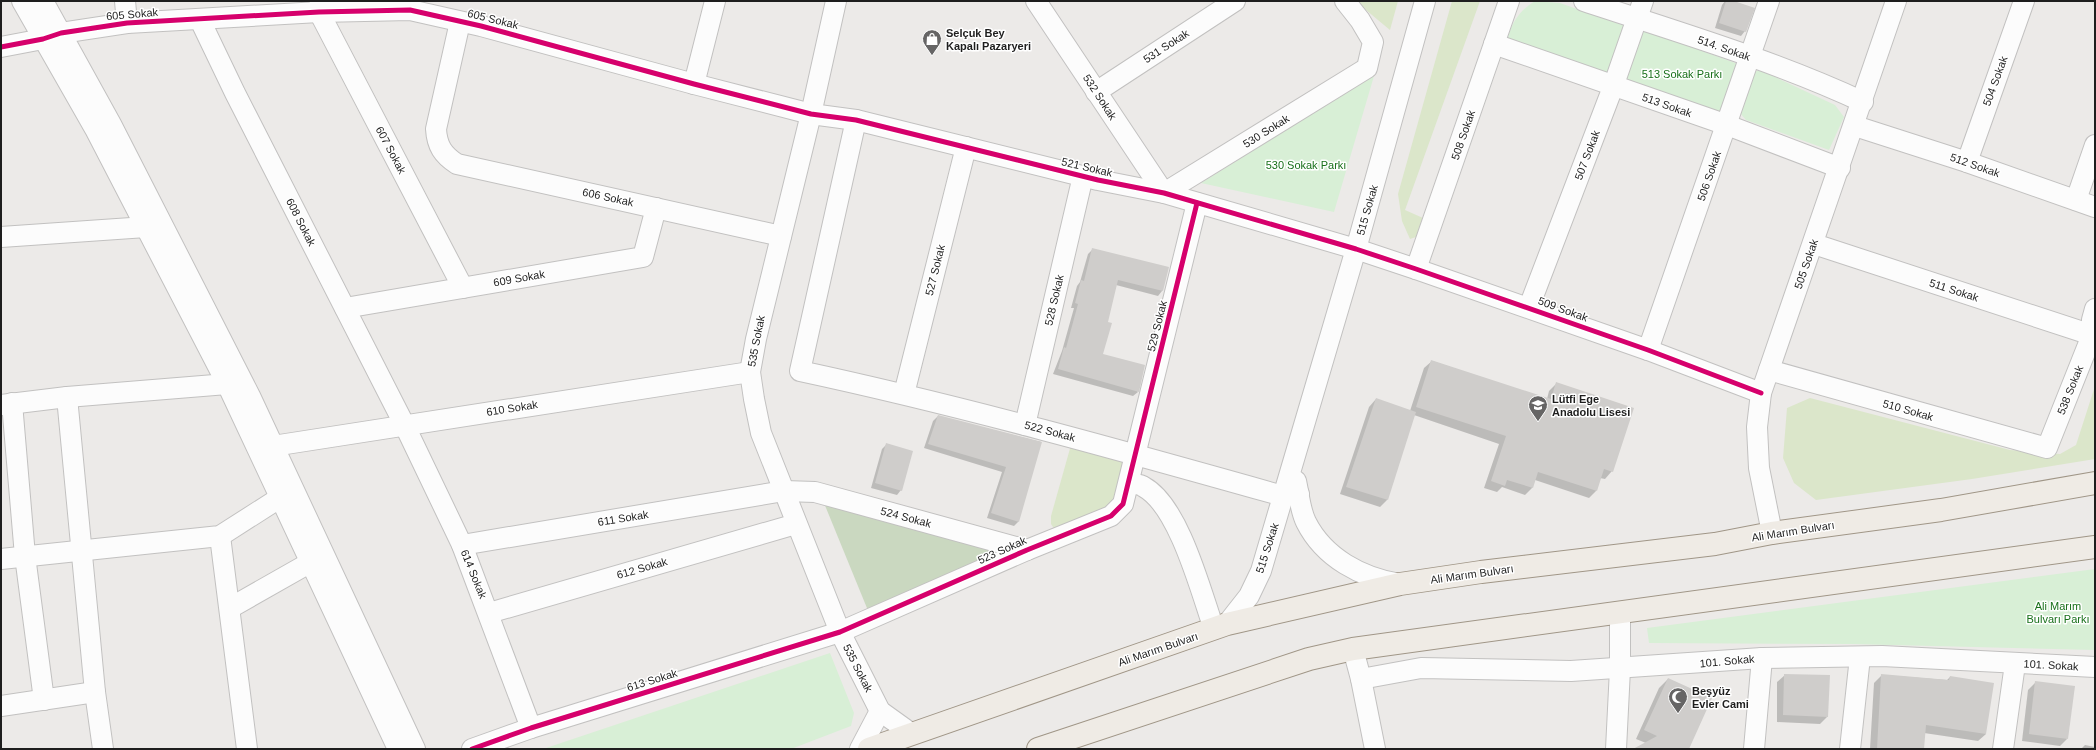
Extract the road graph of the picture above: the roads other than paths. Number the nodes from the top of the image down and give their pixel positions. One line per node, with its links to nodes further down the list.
1 (22, 1): 21 (street)
2 (43, 1): 21 (street)
3 (125, 1): 20 (street)
4 (715, 1): 25 (street)
5 (836, 1): 29 (street, 535 Sokak)
6 (1036, 1): 27 (street, 532 Sokak)
7 (1235, 1): 27 (street, 531 Sokak)
8 (1345, 1): 38 (street, 530 Sokak)
9 (1425, 1): 47 (street, 515 Sokak)
10 (1509, 1): 22 (street, 508 Sokak)
11 (1584, 1): 17 (street, 514. Sokak)
12 (1769, 1): 24 (street, 506 Sokak)
13 (1896, 1): 28 (street, 505 Sokak)
14 (2024, 1): 35 (street, 504 Sokak)
15 (411, 5): 16 (street, 605 Sokak); 19 (street, 605 Sokak)
16 (320, 7): 18 (street, 605 Sokak); 49 (street, 607 Sokak)
17 (1640, 10): 24 (street, 514. Sokak); 26 (street, 507 Sokak)
18 (200, 20): 20 (street, 605 Sokak); 51 (street, 608 Sokak)
19 (460, 22): 25 (street, 605 Sokak); 42 (street, 606 Sokak)
20 (127, 23): 21 (street, 605 Sokak)
21 (52, 36): 23 (street, 605 Sokak); 43 (street); 64 (street)
22 (1494, 44): 26 (street, 513 Sokak); 48 (street, 508 Sokak)
23 (1, 47)
24 (1750, 56): 28 (street, 514. Sokak); 31 (street, 506 Sokak)
25 (694, 84): 29 (street, 605 Sokak)
26 (1613, 87): 31 (street, 513 Sokak); 50 (street, 507 Sokak)
27 (1096, 92): 38 (street, 532 Sokak)
28 (1862, 102): 32 (street, 505 Sokak)
29 (811, 114): 30 (street, 521 Sokak); 44 (street, 535 Sokak)
30 (856, 120): 34 (street, 521 Sokak); 59 (street, 522 Sokak)
31 (1727, 125): 36 (street, 513 Sokak); 54 (street, 506 Sokak)
32 (1855, 126): 35 (street, 512 Sokak); 36 (street, 505 Sokak)
33 (2095, 145): 39 (street)
34 (966, 147): 37 (street, 521 Sokak); 59 (street, 527 Sokak)
35 (1966, 162): 39 (street, 512 Sokak)
36 (1840, 168): 46 (street, 505 Sokak)
37 (1083, 176): 38 (street, 521 Sokak); 63 (street, 528 Sokak)
38 (1164, 193): 40 (street, 521 Sokak)
39 (2076, 200): 41 (street, 512 Sokak)
40 (1197, 203): 47 (street, 521 Sokak); 66 (street, 529 Sokak)
41 (2095, 207)
42 (656, 208): 44 (street, 606 Sokak); 49 (street, 609 Sokak)
43 (146, 227): 45 (street); 57 (street)
44 (781, 236): 56 (street, 535 Sokak)
45 (1, 237)
46 (1814, 244): 53 (street, 511 Sokak); 55 (street, 505 Sokak)
47 (1356, 249): 48 (street, 509 Sokak); 70 (street, 515 Sokak)
48 (1416, 269): 50 (street, 509 Sokak)
49 (463, 288): 51 (street, 609 Sokak)
50 (1530, 307): 54 (street, 509 Sokak)
51 (345, 308): 62 (street, 608 Sokak)
52 (2095, 309): 53 (street, 538 Sokak)
53 (2094, 335): 65 (street, 538 Sokak)
54 (1648, 350): 58 (street, 509 Sokak)
55 (1769, 370): 58 (street, 505 Sokak); 65 (street, 510 Sokak)
56 (750, 372): 62 (street, 610 Sokak); 69 (street, 535 Sokak)
57 (227, 384): 60 (street); 71 (street)
58 (1762, 393): 73 (street, 505 Sokak)
59 (904, 394): 63 (street, 522 Sokak)
60 (67, 397): 61 (street); 77 (street)
61 (6, 404): 79 (street)
62 (404, 424): 64 (street, 610 Sokak); 75 (street, 614 Sokak)
63 (1025, 424): 66 (street, 522 Sokak)
64 (273, 446): 104 (street)
65 (2048, 448)
66 (1136, 454): 67 (street, 523 Sokak); 70 (street, 522 Sokak)
67 (1129, 482): 78 (street, 523 Sokak); 86 (street)
68 (2095, 483): 73 (main road, Ali Marım Bulvarı)
69 (784, 491): 72 (street, 535 Sokak); 75 (street, 611 Sokak); 78 (street, 524 Sokak)
70 (1291, 495): 82 (street); 86 (street, 515 Sokak)
71 (281, 497): 74 (street); 81 (street)
72 (796, 524): 85 (street, 612 Sokak); 87 (street, 535 Sokak)
73 (1772, 533): 82 (main road, Ali Marım Bulvarı)
74 (220, 536): 77 (street); 83 (street)
75 (462, 545): 85 (street, 614 Sokak)
76 (2095, 546): 84 (main road)
77 (83, 550): 79 (street); 95 (street)
78 (1027, 550): 87 (street, 523 Sokak)
79 (25, 556): 80 (street); 96 (street)
80 (1, 559)
81 (311, 562): 83 (street); 103 (street)
82 (1400, 584): 86 (main road, Ali Marım Bulvarı)
83 (230, 608): 102 (street)
84 (1620, 612): 88 (main road); 93 (street)
85 (489, 613): 99 (street, 614 Sokak)
86 (1221, 627): 100 (main road, Ali Marım Bulvarı)
87 (840, 632): 98 (street, 535 Sokak); 99 (street, 613 Sokak)
88 (1353, 650): 94 (street); 108 (main road)
89 (1860, 657): 90 (street, 101. Sokak); 91 (street, 101. Sokak); 112 (street)
90 (1762, 658): 93 (street, 101. Sokak); 111 (street)
91 (2015, 664): 92 (street, 101. Sokak); 113 (street)
92 (2095, 667)
93 (1620, 669): 94 (street, 101. Sokak); 110 (street)
94 (1361, 679): 109 (street)
95 (95, 692): 96 (street); 101 (street)
96 (44, 700): 97 (street)
97 (1, 706)
98 (880, 711): 100 (street); 106 (street)
99 (530, 728): 105 (street, 613 Sokak)
100 (912, 734): 107 (main road, Ali Marım Bulvarı)
101 (103, 749)
102 (246, 749)
103 (398, 749)
104 (415, 749)
105 (472, 749)
106 (860, 749)
107 (869, 749)
108 (1038, 749)
109 (1375, 749)
110 (1616, 749)
111 (1754, 749)
112 (1850, 749)
113 (2003, 749)

